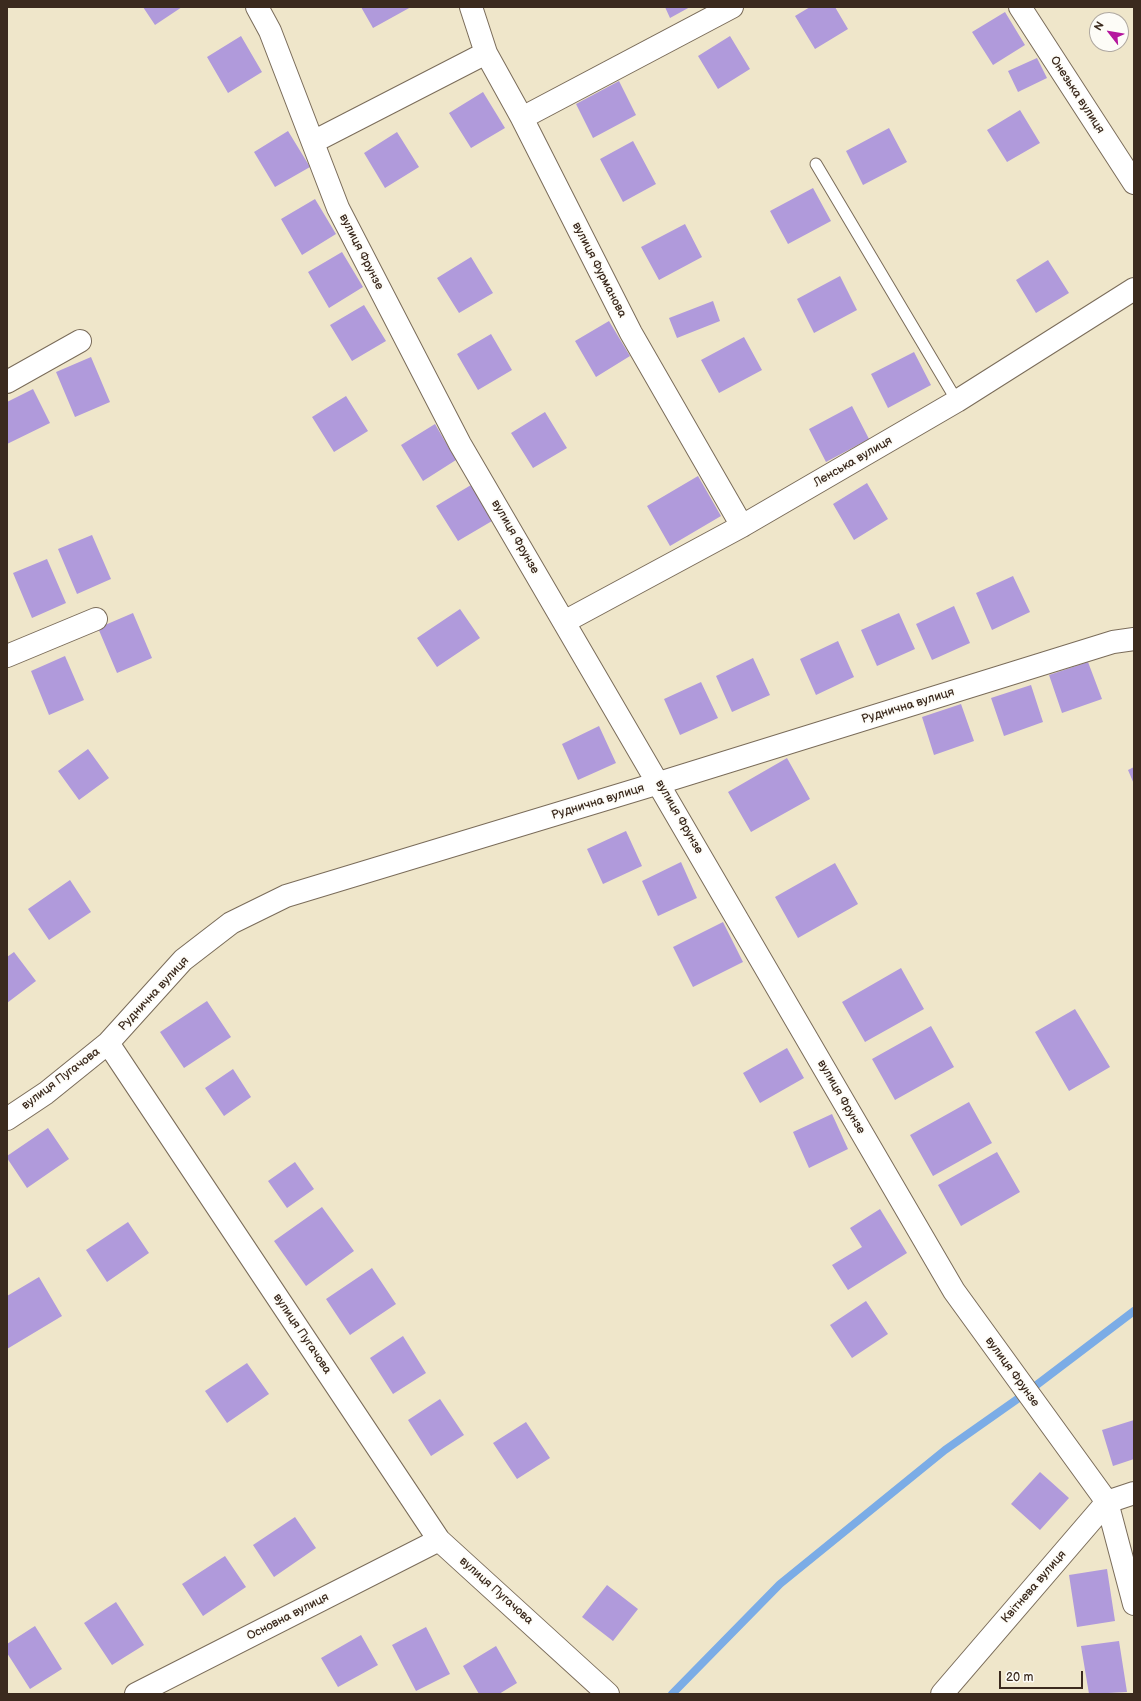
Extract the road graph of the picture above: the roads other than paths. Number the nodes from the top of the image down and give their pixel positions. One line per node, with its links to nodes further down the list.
1 (257, 7): 7 (street, вулиця Фрунзе)
2 (470, 7): 5 (street, вулиця Фурманова)
3 (732, 7): 6 (street)
4 (1020, 7): 9 (street, Онезька вулиця)
5 (486, 53): 6 (street, вулиця Фурманова); 7 (street)
6 (522, 118): 14 (street, вулиця Фурманова)
7 (313, 142): 16 (street, вулиця Фрунзе)
8 (816, 164): 13 (lane)
9 (1134, 183)
10 (1134, 289): 13 (street, Ленська вулиця)
11 (80, 341): 12 (street)
12 (7, 382)
13 (957, 401): 14 (street, Ленська вулиця)
14 (742, 526): 16 (street, Ленська вулиця)
15 (96, 619): 18 (street)
16 (564, 622): 19 (street, вулиця Фрунзе)
17 (1134, 639): 19 (street, Руднична вулиця)
18 (7, 656)
19 (659, 784): 20 (street, Руднична вулиця); 23 (street, вулиця Фрунзе)
20 (108, 1043): 21 (street, вулиця Пугачова); 24 (street, вулиця Пугачова)
21 (7, 1119)
22 (1134, 1493): 23 (street)
23 (1107, 1502): 25 (street, вулиця Фрунзе); 28 (street, Квітнева вулиця)
24 (439, 1540): 26 (street, Основна вулиця); 27 (street, вулиця Пугачова)
25 (1134, 1604)
26 (136, 1694)
27 (608, 1694)
28 (942, 1694)

